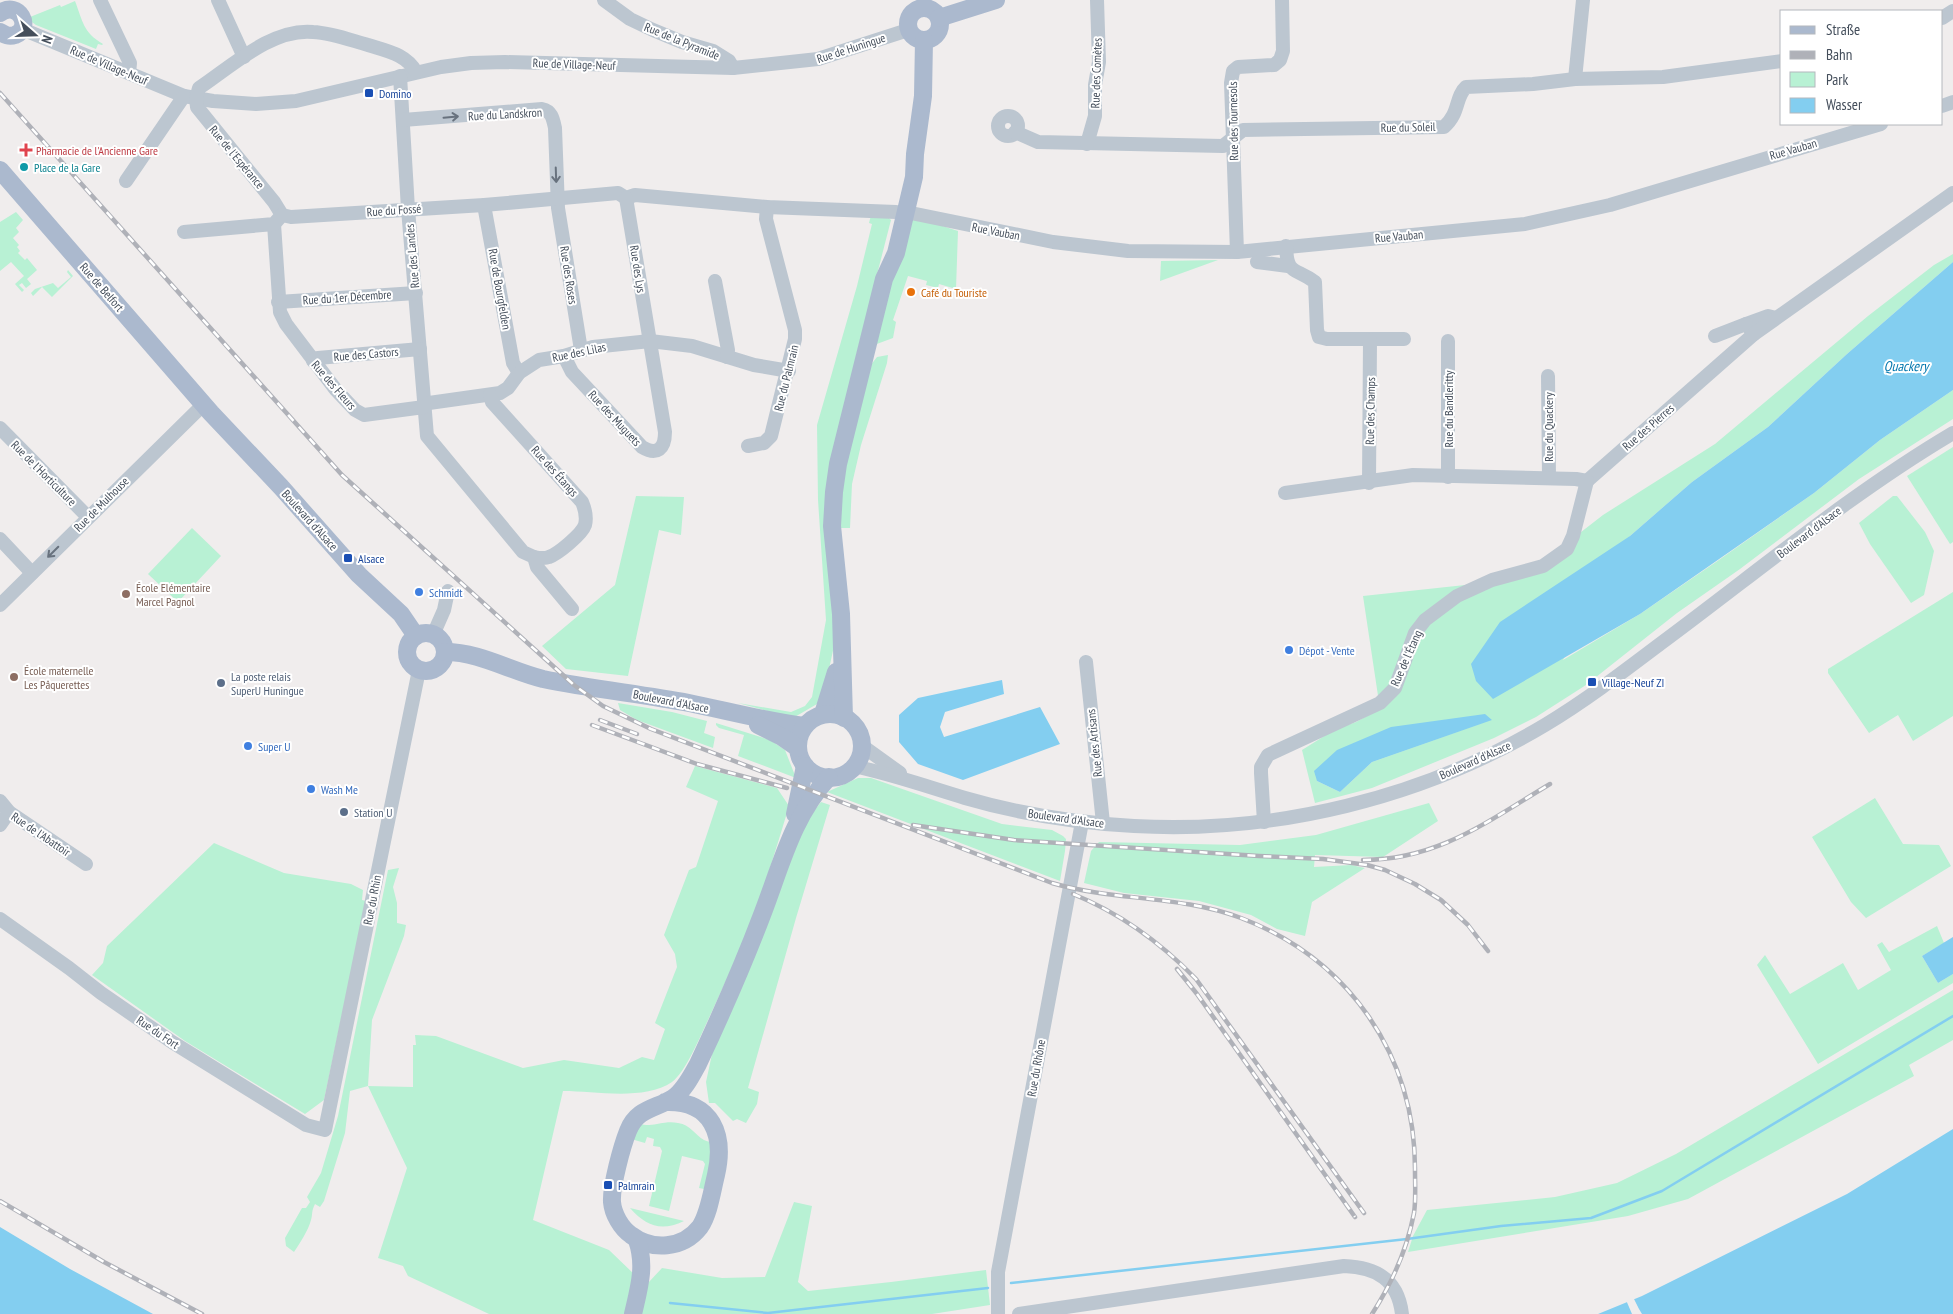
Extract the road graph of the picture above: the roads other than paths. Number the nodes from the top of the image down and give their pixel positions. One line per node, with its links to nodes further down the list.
1 (100, 0): 19 (street)
2 (218, 0): 15 (street)
3 (604, 0): 17 (street, Rue de la Pyramide)
4 (996, 0): 10 (main road)
5 (1097, 0): 27 (street, Rue des Comètes)
6 (1282, 0): 26 (street, Rue des Tournesols)
7 (1583, 0): 21 (street)
8 (922, 4): 10 (main road); 12 (main road)
9 (9, 8): 11 (main road)
10 (938, 18): 14 (main road)
11 (22, 29): 13 (main road); 19 (street, Rue de Village-Neuf)
12 (908, 30): 14 (main road); 17 (street, Rue de Huningue)
13 (1, 34)
14 (924, 40): 37 (main road)
15 (244, 57): 18 (street); 22 (street)
16 (1780, 61): 21 (street, Rue du Soleil)
17 (733, 68): 18 (street, Rue de Village-Neuf)
18 (416, 72): 20 (street, Rue de Village-Neuf)
19 (129, 73): 22 (street, Rue de Village-Neuf)
20 (400, 76): 22 (street, Rue de Village-Neuf); 23 (street, Rue des Landes)
21 (1575, 79): 26 (street, Rue du Soleil)
22 (190, 98): 29 (street); 38 (street, Rue de l'Espérance)
23 (403, 120): 33 (street, Rue du Landskron, one-way to 33); 36 (street, Rue des Landes)
24 (1878, 125): 40 (street, Rue Vauban)
25 (1015, 132): 27 (street, Rue du Soleil)
26 (1233, 139): 27 (street, Rue du Soleil); 41 (street, Rue des Tournesols)
27 (1087, 144)
28 (0, 172): 62 (main road, Rue de Belfort)
29 (126, 181)
30 (1953, 193): 47 (street, Rue des Pierres)
31 (609, 194): 32 (street, Rue Vauban); 33 (street, Rue du Fossé)
32 (626, 198): 35 (street, Rue Vauban); 51 (street, Rue des Lys)
33 (557, 199): 34 (street, Rue du Fossé); 54 (street, Rue des Roses)
34 (484, 204): 36 (street, Rue du Fossé); 59 (street, Rue de Bourgfelden)
35 (767, 207): 37 (street, Rue Vauban); 58 (street, Rue du Palmrain)
36 (408, 209): 38 (street, Rue du Fossé); 45 (street, Rue des Landes)
37 (901, 212): 41 (street, Rue Vauban); 81 (main road)
38 (278, 220): 39 (street, Rue du Fossé); 46 (street, Rue des Fleurs)
39 (184, 232)
40 (1286, 246): 41 (street, Rue Vauban); 43 (street)
41 (1237, 252)
42 (1257, 262): 43 (street)
43 (1288, 266): 50 (street)
44 (715, 281): 56 (street)
45 (416, 293): 46 (street, Rue du 1er Décembre); 53 (street, Rue des Landes)
46 (278, 302): 57 (street, Rue des Fleurs)
47 (1750, 329): 48 (street); 69 (street, Rue des Pierres)
48 (1715, 336)
49 (1404, 339): 50 (street)
50 (1370, 340): 70 (street, Rue des Champs)
51 (650, 341): 54 (street, Rue des Lilas); 55 (street, Rue des Muguets); 56 (street, Rue des Lilas)
52 (1448, 341): 67 (street, Rue du Bandleritty)
53 (420, 349): 57 (street, Rue des Castors); 63 (street, Rue des Landes)
54 (581, 350): 55 (street, Rue des Lilas)
55 (564, 356): 59 (street, Rue des Lilas)
56 (727, 357): 58 (street, Rue des Lilas)
57 (313, 361): 63 (street, Rue des Fleurs)
58 (788, 371): 66 (street, Rue du Palmrain)
59 (519, 373): 61 (street, Rue des Fleurs)
60 (1548, 376): 68 (street, Rue du Quackery)
61 (490, 395): 63 (street, Rue des Fleurs); 74 (street, Rue des Étangs)
62 (204, 404): 72 (street, Rue de Mulhouse); 79 (main road, Boulevard d'Alsace)
63 (424, 407): 74 (street)
64 (1, 433): 72 (street, Rue de l'Horticulture)
65 (1953, 433): 96 (street, Boulevard d'Alsace)
66 (748, 446)
67 (1448, 477): 68 (street); 70 (street)
68 (1548, 478): 69 (street)
69 (1587, 481): 96 (street, Rue de l'Étang)
70 (1369, 483): 71 (street)
71 (1285, 493)
72 (88, 517): 75 (street, Rue de Mulhouse, one-way to 75)
73 (0, 539): 75 (street)
74 (534, 557): 78 (street)
75 (32, 573): 77 (street, Rue de Mulhouse)
76 (448, 591): 79 (street)
77 (0, 605)
78 (572, 609)
79 (425, 636): 80 (main road, Boulevard d'Alsace); 83 (main road)
80 (445, 652): 83 (main road); 84 (main road, Boulevard d'Alsace)
81 (842, 652): 85 (main road); 86 (main road)
82 (1086, 662): 97 (street, Rue des Artisans)
83 (419, 670): 105 (street, Rue du Rhin)
84 (722, 712): 87 (main road, Boulevard d'Alsace); 89 (main road, Boulevard d'Alsace)
85 (823, 714): 86 (main road); 87 (main road)
86 (844, 718): 88 (main road)
87 (804, 726): 89 (main road)
88 (861, 745): 91 (main road); 93 (street, Boulevard d'Alsace)
89 (798, 748): 90 (main road)
90 (805, 766): 92 (main road); 99 (main road)
91 (853, 766): 92 (main road); 93 (street, Boulevard d'Alsace)
92 (829, 777): 99 (main road)
93 (911, 780): 95 (street, Boulevard d'Alsace)
94 (4, 806): 98 (street); 100 (street, Rue de l'Abattoir)
95 (1082, 822): 97 (street, Boulevard d'Alsace); 110 (street, Rue du Rhône)
96 (1264, 822): 97 (street, Boulevard d'Alsace)
97 (1103, 824)
98 (0, 825)
99 (790, 837): 102 (main road)
100 (86, 864)
101 (0, 919): 105 (street, Rue du Fort)
102 (697, 1065): 103 (main road); 104 (main road)
103 (666, 1102): 104 (main road); 106 (main road)
104 (700, 1111): 107 (main road)
105 (325, 1130)
106 (637, 1240): 107 (main road); 108 (main road)
107 (664, 1246): 108 (main road)
108 (641, 1282): 109 (main road)
109 (633, 1314)
110 (998, 1314)
111 (1019, 1314): 112 (street)
112 (1402, 1314)

